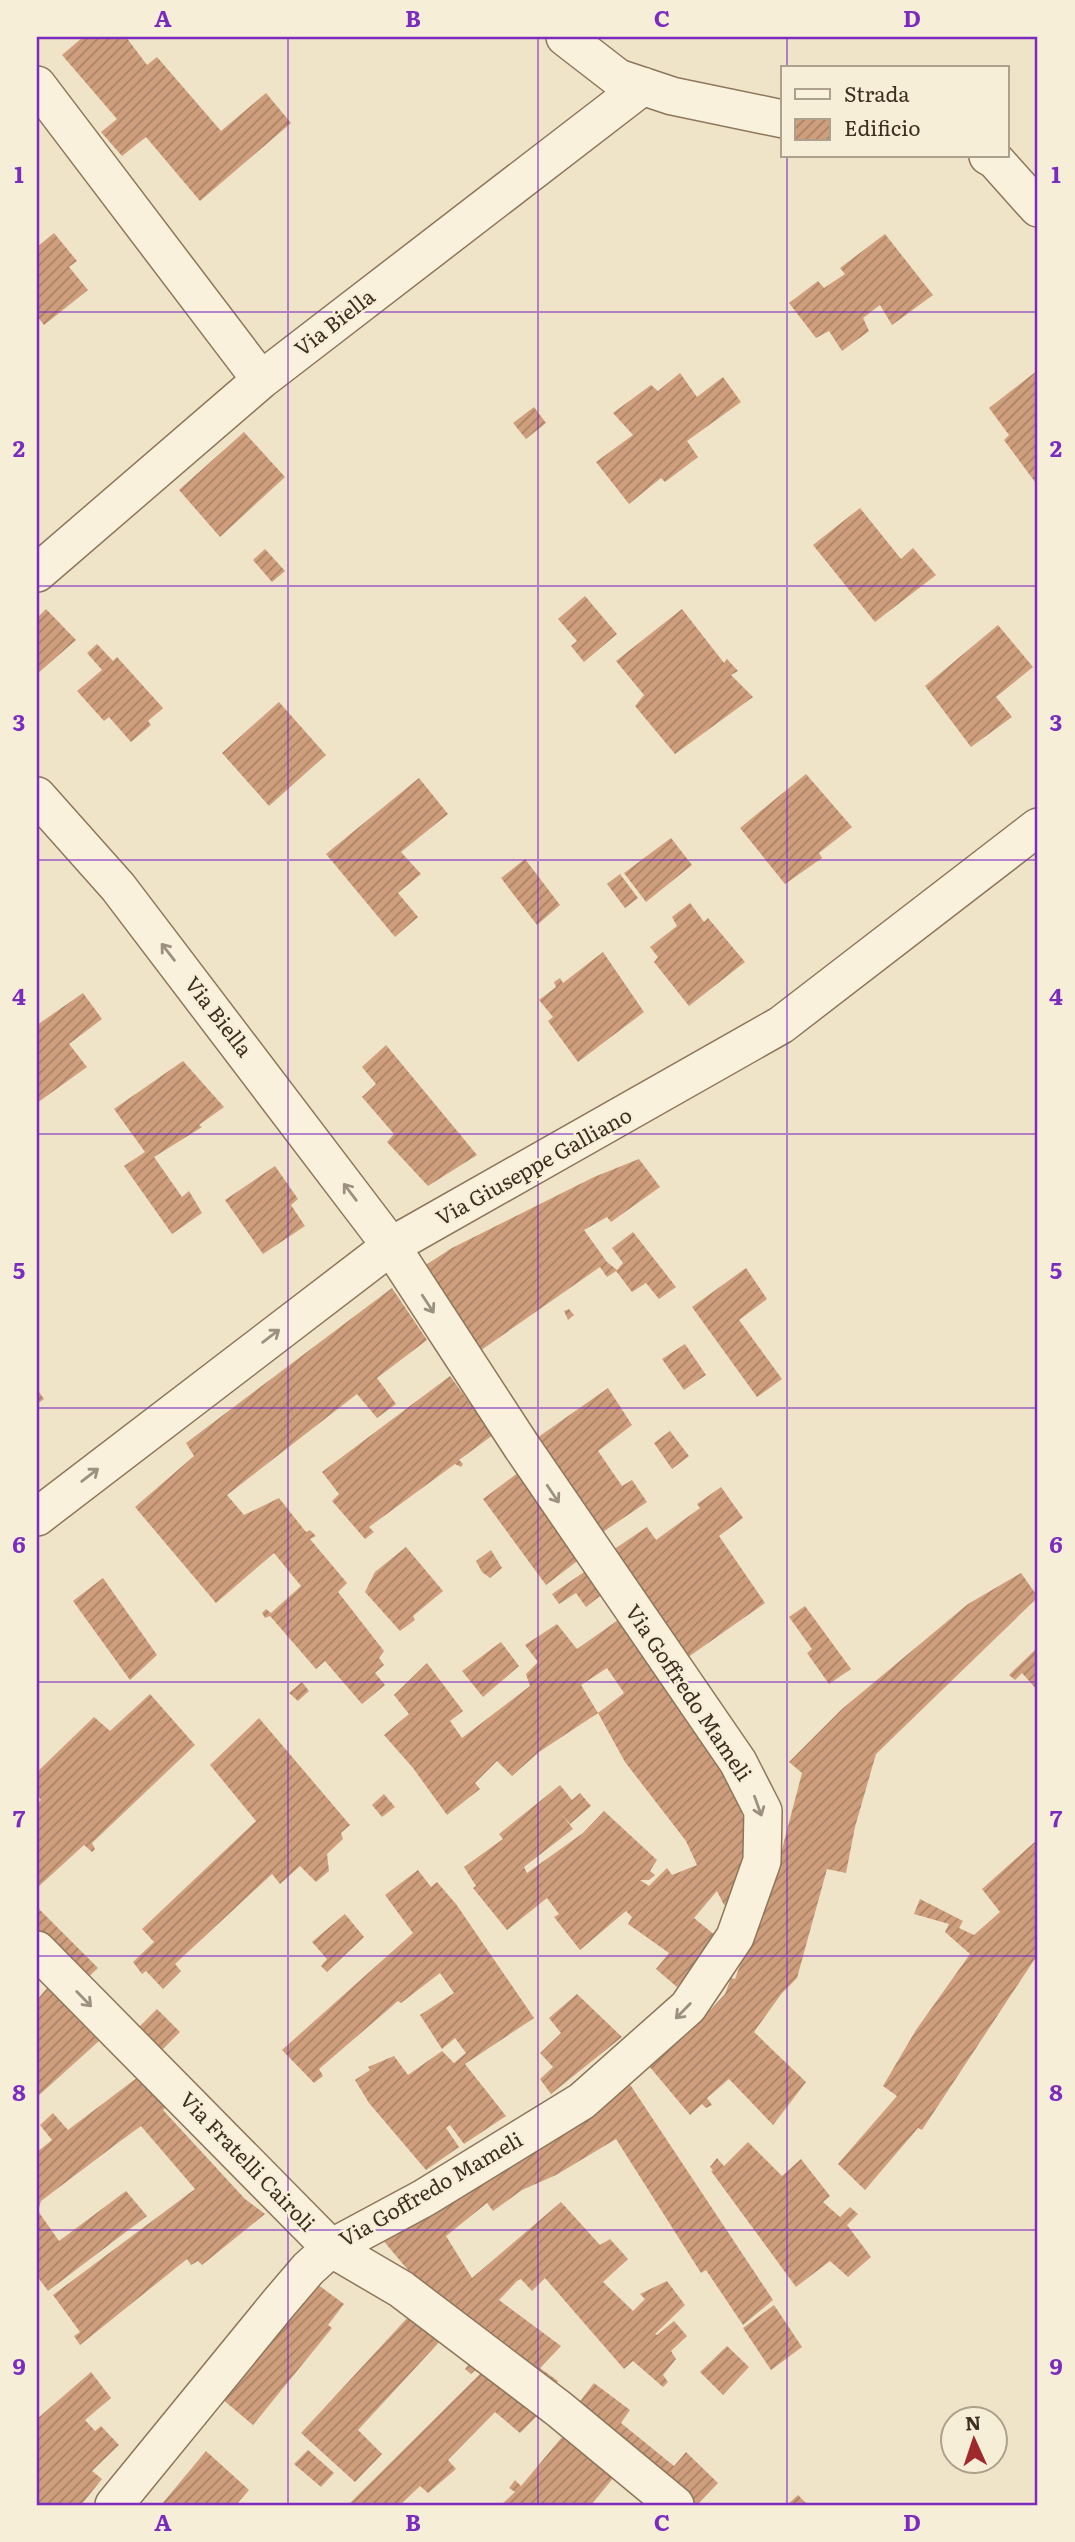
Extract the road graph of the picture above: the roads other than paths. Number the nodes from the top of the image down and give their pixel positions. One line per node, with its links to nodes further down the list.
1 (565, 37): 3 (street)
2 (37, 85): 7 (street)
3 (643, 86): 4 (street); 7 (street, Via Biella)
4 (781, 119)
5 (992, 158): 6 (street)
6 (1038, 208)
7 (261, 380): 8 (street, Via Biella)
8 (37, 573)
9 (37, 796): 11 (street, Via Biella, one-way to 9)
10 (1038, 827): 11 (street, Via Giuseppe Galliano)
11 (391, 1246): 12 (street, Via Giuseppe Galliano, one-way to 11); 14 (street, Via Goffredo Mameli, one-way to 14)
12 (37, 1517)
13 (37, 1950): 14 (street, Via Fratelli Cairoli, one-way to 14)
14 (331, 2248): 15 (street, Via Goffredo Mameli); 16 (street, Via Fratelli Cairoli)
15 (114, 2505)
16 (675, 2505)

